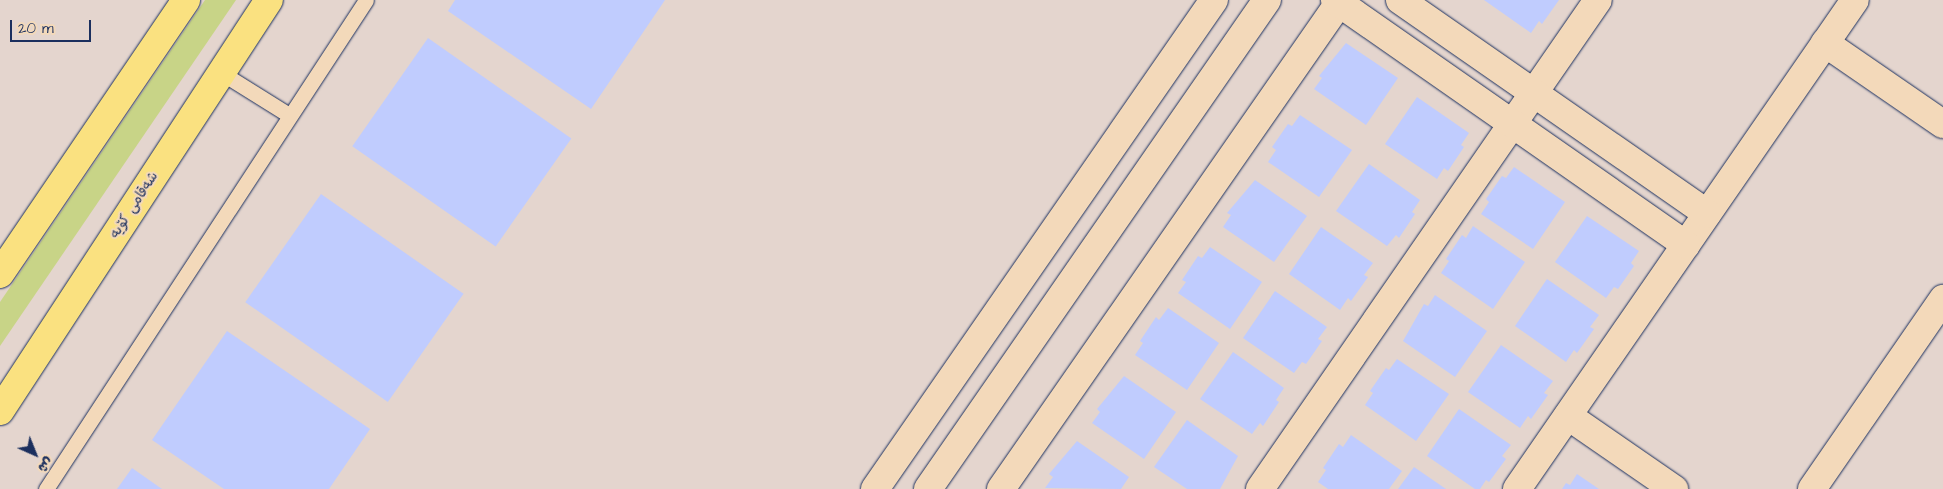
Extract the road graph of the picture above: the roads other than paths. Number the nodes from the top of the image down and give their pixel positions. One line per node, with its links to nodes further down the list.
1 (186, 0): 18 (highway)
2 (269, 0): 11 (highway, شەقامی کۆیە)
3 (366, 0): 13 (lane)
4 (1214, 0): 23 (street)
5 (1267, 0): 24 (street)
6 (1400, 0): 12 (street)
7 (1598, 0): 12 (street)
8 (1855, 0): 10 (street)
9 (1338, 1): 14 (street); 25 (street)
10 (1825, 43): 15 (street); 16 (street)
11 (220, 72): 13 (lane); 20 (highway, شەقامی کۆیە)
12 (1534, 92): 14 (street); 16 (street)
13 (289, 115): 22 (lane)
14 (1512, 123): 17 (street); 26 (street)
15 (1943, 124)
16 (1707, 213): 17 (street)
17 (1686, 245): 21 (street)
18 (0, 274)
19 (1943, 299): 29 (street)
20 (0, 410)
21 (1568, 416): 27 (street); 28 (street)
22 (46, 489)
23 (875, 489)
24 (928, 489)
25 (1001, 489)
26 (1260, 489)
27 (1517, 489)
28 (1674, 489)
29 (1812, 489)

